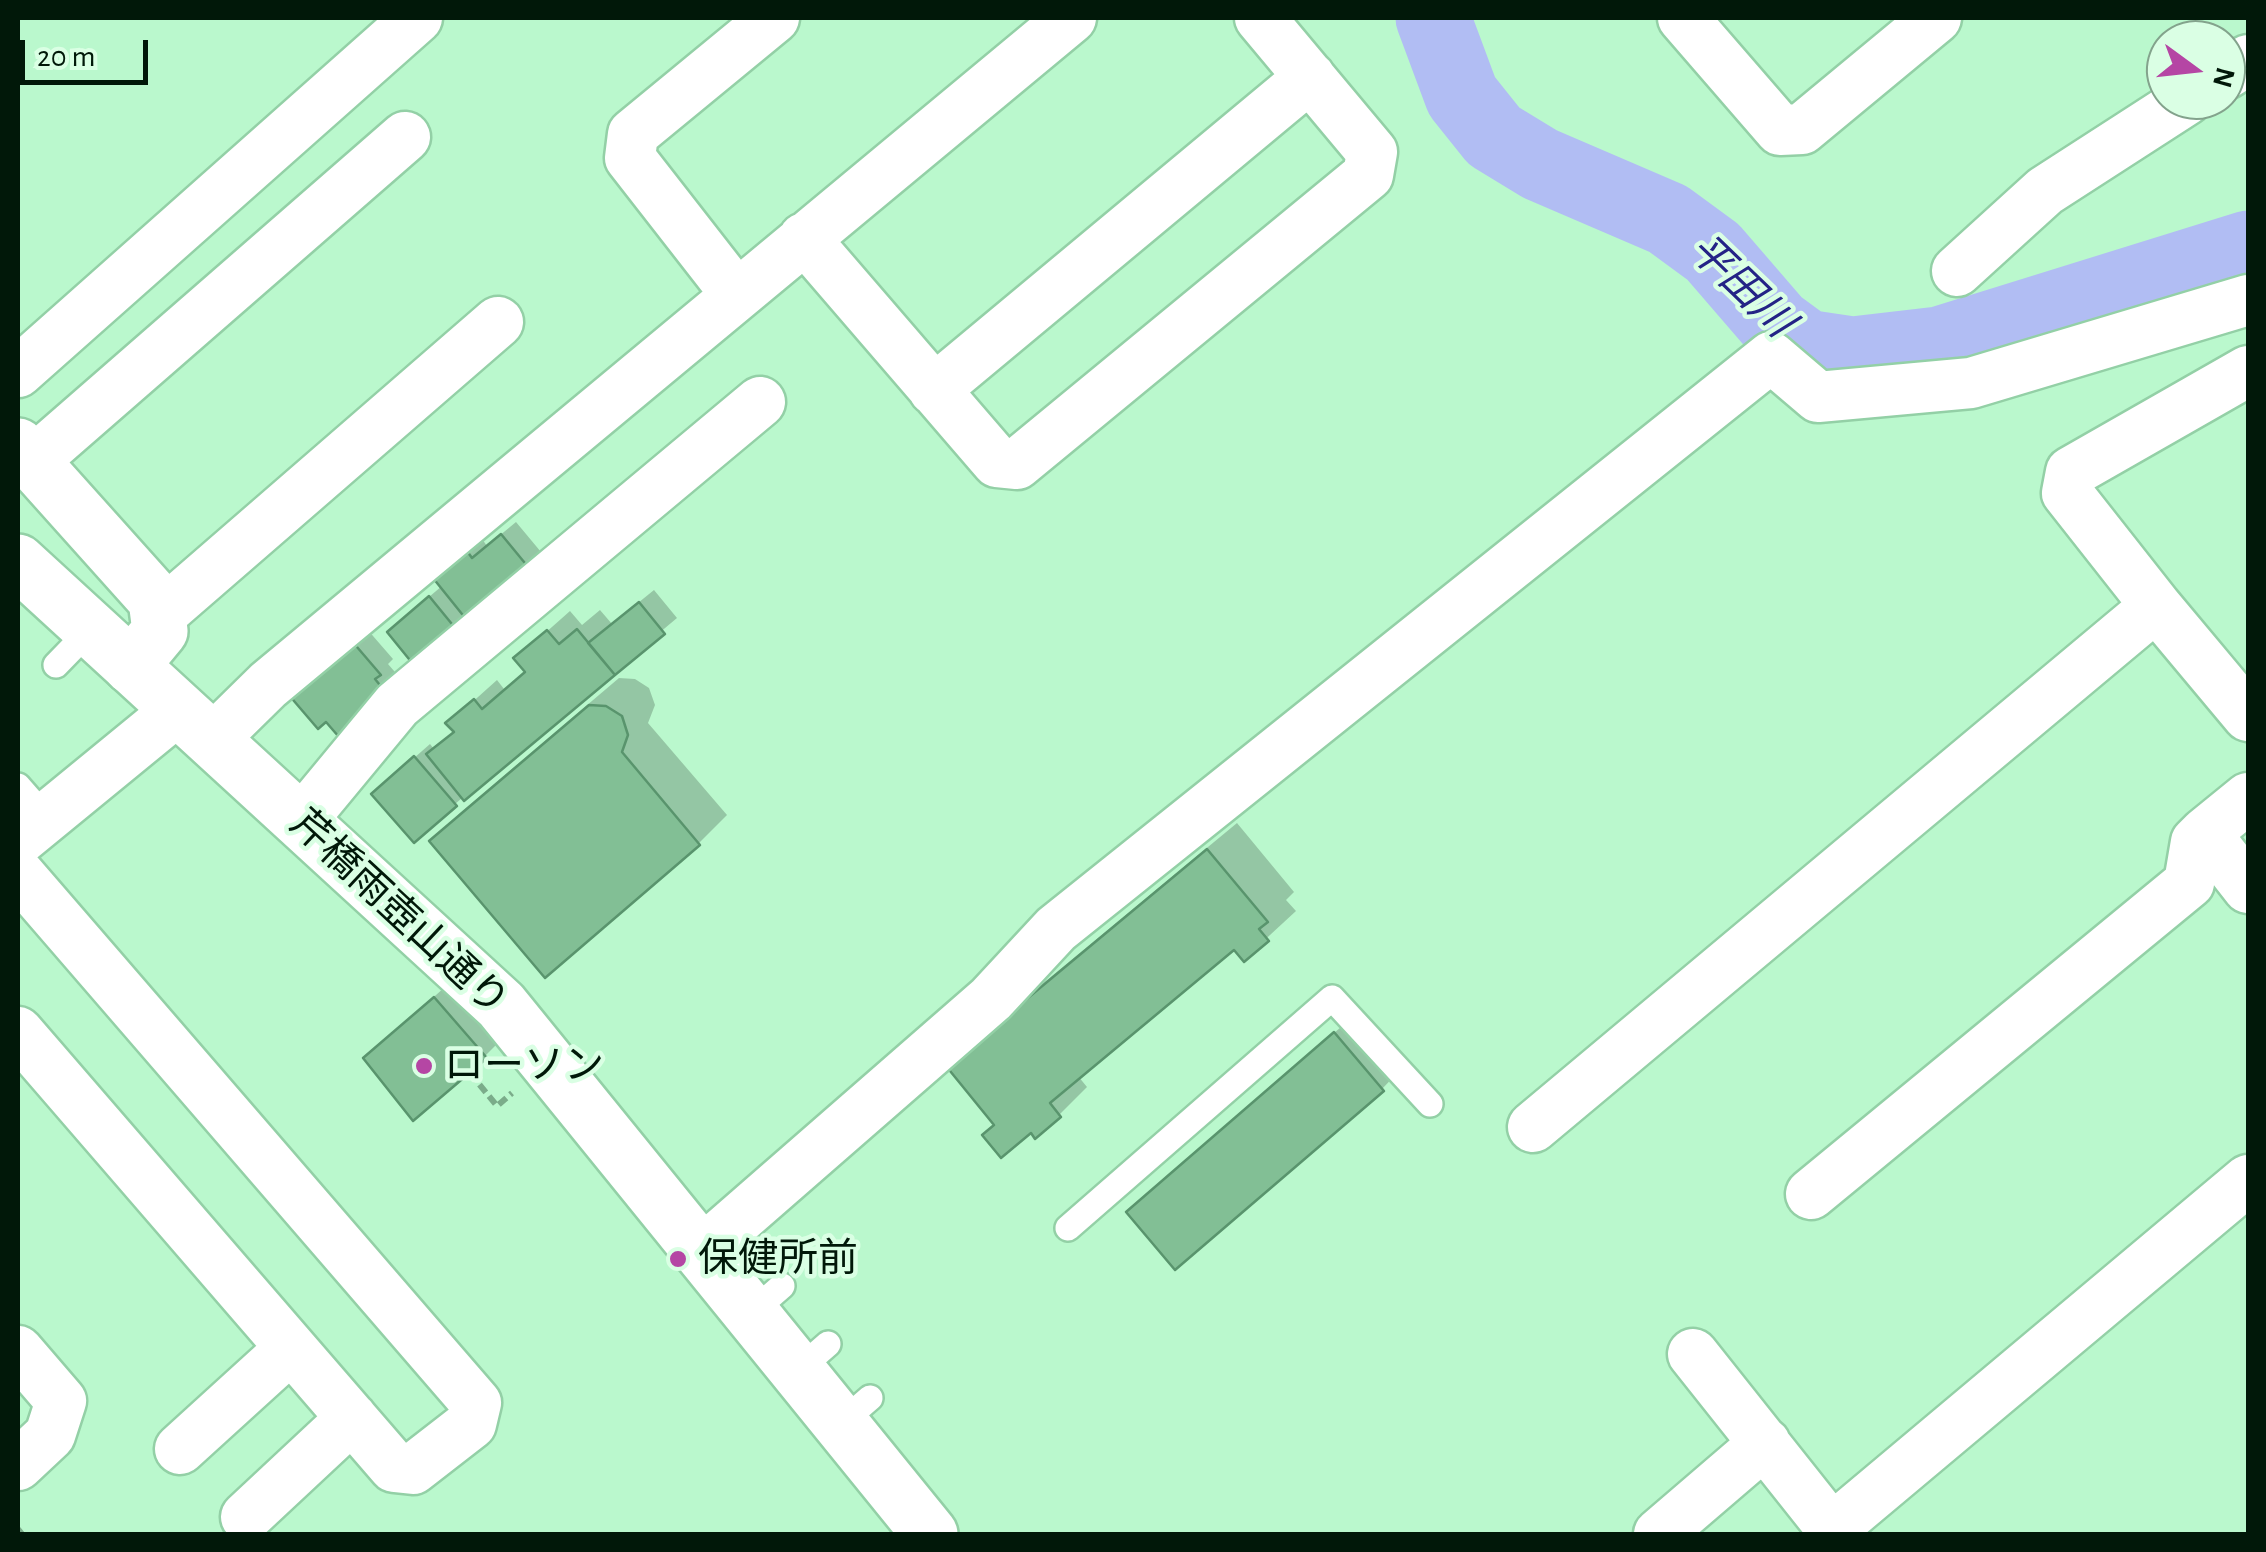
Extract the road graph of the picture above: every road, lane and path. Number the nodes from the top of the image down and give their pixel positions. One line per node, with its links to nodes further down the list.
1 (417, 18): 16 (street)
2 (774, 18): 12 (street)
3 (1072, 18): 10 (street)
4 (1260, 18): 7 (street)
5 (1683, 18): 6 (street)
6 (1936, 18)
7 (1310, 77): 17 (street); 17 (street)
8 (2155, 120): 11 (street)
9 (405, 137): 19 (street)
10 (804, 238): 12 (street); 17 (street)
11 (1957, 271)
12 (736, 294): 25 (street)
13 (2248, 300): 40 (street)
14 (498, 322): 22 (street)
15 (2248, 371): 21 (street)
16 (18, 372)
17 (934, 390)
18 (760, 402): 28 (street)
19 (24, 454): 22 (main road)
20 (18, 562): 23 (main road, 芹橋雨壺山通り)
21 (2156, 606): 24 (street); 36 (street)
22 (158, 616): 23 (main road)
23 (130, 666): 25 (main road, 芹橋雨壺山通り)
24 (2248, 716)
25 (196, 724): 27 (street); 28 (main road, 芹橋雨壺山通り)
26 (2248, 798): 29 (street)
27 (27, 815)
28 (301, 821): 34 (main road, 芹橋雨壺山通り)
29 (2205, 833): 31 (street); 38 (street)
30 (18, 873): 44 (street)
31 (2248, 888)
32 (18, 1032): 41 (street)
33 (470, 1073): 34 (path)
34 (545, 1089): 40 (main road, 芹橋雨壺山通り)
35 (1430, 1104): 39 (lane)
36 (1533, 1127)
37 (2248, 1180): 49 (street)
38 (1810, 1194)
39 (1068, 1228)
40 (702, 1251): 50 (main road, 芹橋雨壺山通り)
41 (291, 1348): 44 (street); 46 (street)
42 (18, 1351): 47 (street)
43 (1693, 1354): 45 (street)
44 (352, 1418): 48 (street)
45 (1765, 1442): 49 (street); 51 (street)
46 (180, 1449)
47 (18, 1464)
48 (246, 1517)
49 (1834, 1532)
50 (930, 1534)
51 (1659, 1534)

